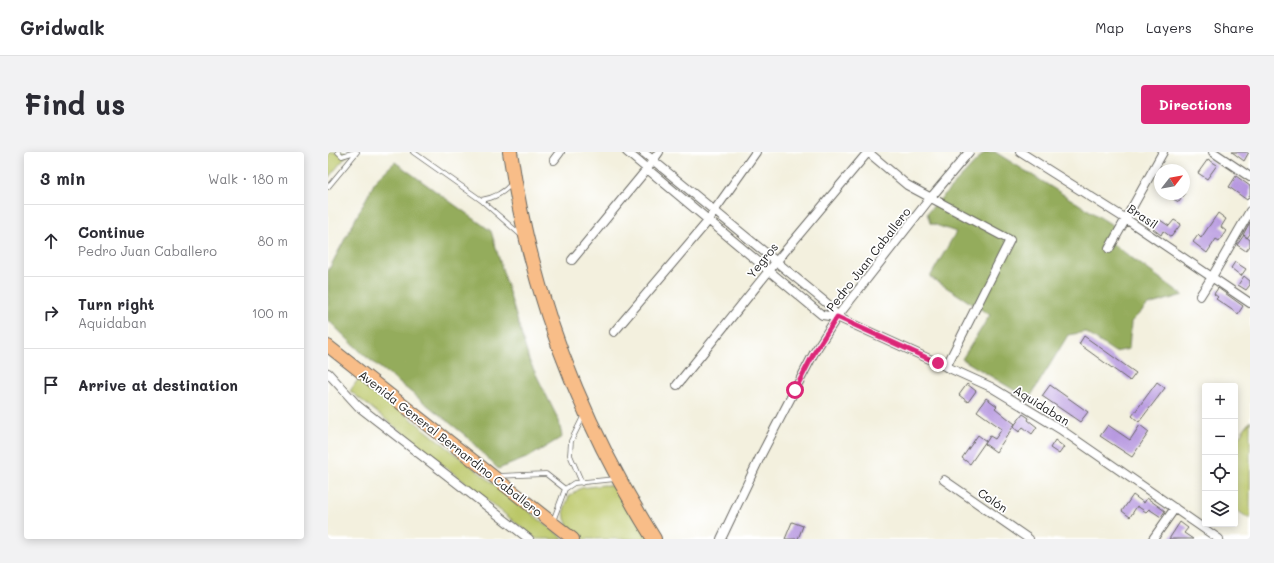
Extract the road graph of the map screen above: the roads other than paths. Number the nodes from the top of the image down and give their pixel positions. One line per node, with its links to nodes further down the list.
1 (338, 152): 2 (lane)
2 (356, 152): 20 (lane)
3 (413, 152): 22 (lane)
4 (510, 152): 18 (highway)
5 (560, 152): 15 (street)
6 (627, 152): 17 (street, Aquidaban)
7 (643, 152): 16 (street)
8 (659, 152): 16 (street)
9 (756, 152): 23 (street)
10 (868, 152): 21 (street); 30 (street, Yegros)
11 (969, 152): 21 (street, Pedro Juan Caballero)
12 (1020, 152): 25 (street, Brasil)
13 (1163, 152): 25 (street)
14 (1213, 152): 19 (street)
15 (554, 160)
16 (653, 160): 17 (street); 23 (street)
17 (647, 169): 26 (street, Aquidaban); 29 (street)
18 (513, 172): 22 (lane); 27 (highway)
19 (1250, 177)
20 (328, 187)
21 (931, 197): 35 (street, Pedro Juan Caballero); 38 (street)
22 (480, 200): 27 (lane)
23 (714, 210): 26 (street); 30 (street)
24 (1250, 211): 32 (street)
25 (1126, 219): 28 (street); 32 (street, Brasil)
26 (709, 220): 31 (street, Aquidaban); 36 (street)
27 (527, 241): 41 (highway)
28 (1109, 249)
29 (572, 260)
30 (776, 262): 31 (street, Yegros); 35 (street)
31 (769, 270): 35 (street, Aquidaban); 40 (street, Yegros)
32 (1212, 277): 33 (street); 34 (street, Brasil)
33 (1200, 296)
34 (1250, 303)
35 (837, 317): 38 (street, Aquidaban); 52 (street, Pedro Juan Caballero)
36 (614, 332)
37 (328, 346): 42 (main road, Avenida General Bernardino Caballero)
38 (946, 367): 47 (street, Aquidaban)
39 (328, 372): 49 (street)
40 (677, 385)
41 (585, 413): 43 (highway); 45 (lane)
42 (494, 477): 46 (lane); 48 (main road, Avenida General Bernardino Caballero)
43 (618, 479): 45 (lane); 51 (highway)
44 (944, 480): 53 (street, Colón)
45 (582, 483): 46 (lane)
46 (565, 489): 48 (lane)
47 (1175, 508): 54 (street); 55 (street, Aquidaban)
48 (552, 522): 50 (main road, Avenida General Bernardino Caballero)
49 (529, 539)
50 (573, 539)
51 (654, 539)
52 (722, 539)
53 (1029, 539)
54 (1153, 539)
55 (1219, 539)

